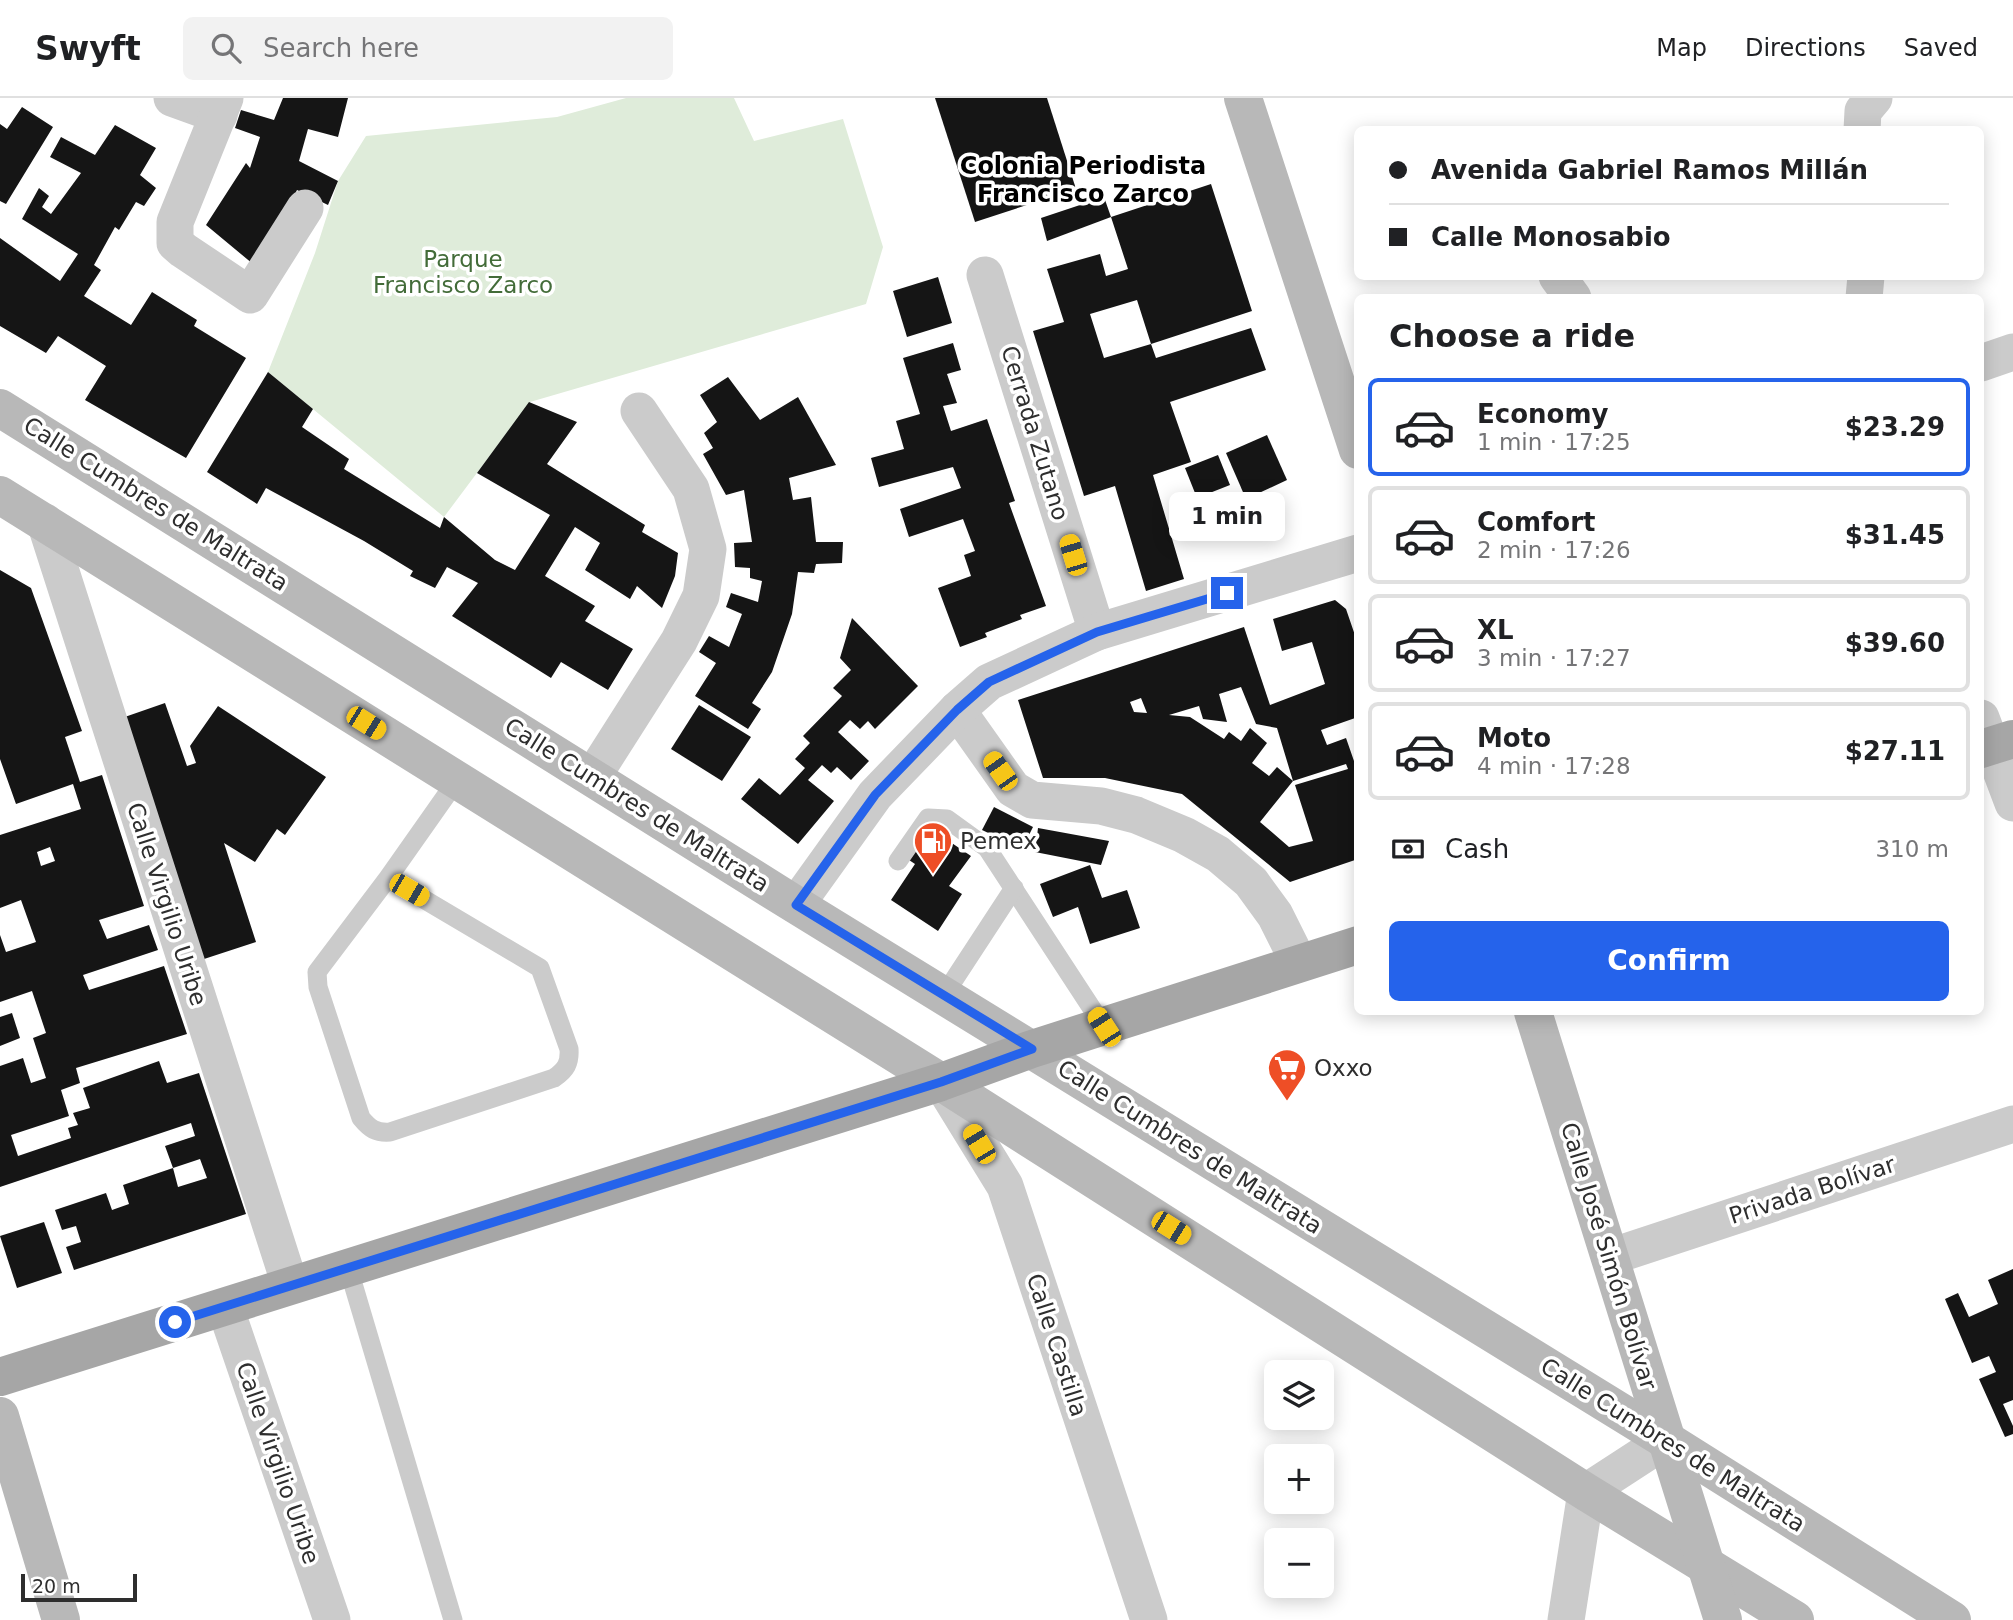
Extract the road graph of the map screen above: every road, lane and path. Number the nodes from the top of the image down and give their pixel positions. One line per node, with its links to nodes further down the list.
1 (172, 98): 4 (street)
2 (1243, 98): 12 (main road)
3 (1874, 98): 5 (street)
4 (222, 106): 6 (street)
5 (1862, 126)
6 (305, 208)
7 (985, 275): 16 (street, Cerrada Zutano)
8 (2013, 352): 9 (street)
9 (1984, 362)
10 (0, 408): 19 (main road, Calle Cumbres de Maltrata)
11 (639, 411): 19 (street)
12 (1354, 438)
13 (0, 495): 14 (main road)
14 (45, 522): 20 (main road); 36 (street, Calle Virgilio Uribe)
15 (1354, 554): 16 (street)
16 (1097, 632): 17 (street)
17 (957, 710): 25 (street); 27 (street)
18 (1992, 738): 21 (street)
19 (593, 776): 25 (main road, Calle Cumbres de Maltrata)
20 (457, 780): 23 (lane); 32 (main road)
21 (2013, 803)
22 (898, 861): 24 (lane)
23 (388, 878): 23 (lane)
24 (1014, 888): 28 (lane); 30 (lane)
25 (796, 905): 28 (main road, Calle Cumbres de Maltrata)
26 (1354, 946): 27 (main road)
27 (1299, 963): 30 (main road)
28 (944, 995): 31 (main road, Calle Cumbres de Maltrata)
29 (1534, 1015): 34 (main road, Calle José Simón Bolívar)
30 (1104, 1027): 31 (main road)
31 (1032, 1049): 32 (main road); 40 (main road, Calle Cumbres de Maltrata)
32 (941, 1082): 35 (main road); 41 (main road); 46 (street, Calle Castilla)
33 (2013, 1124): 34 (street, Privada Bolívar)
34 (1610, 1257): 40 (main road, Calle José Simón Bolívar)
35 (348, 1267): 36 (main road); 45 (lane)
36 (290, 1285): 37 (main road)
37 (225, 1307): 38 (main road); 44 (street, Calle Virgilio Uribe)
38 (0, 1377)
39 (0, 1416): 43 (main road)
40 (1666, 1440): 41 (street); 42 (main road, Calle José Simón Bolívar); 50 (main road, Calle Cumbres de Maltrata)
41 (1586, 1492): 42 (main road); 47 (street)
42 (1705, 1564): 48 (main road, Calle José Simón Bolívar); 49 (main road)
43 (61, 1620)
44 (332, 1620)
45 (453, 1620)
46 (1149, 1620)
47 (1566, 1620)
48 (1723, 1620)
49 (1795, 1620)
50 (1952, 1620)

